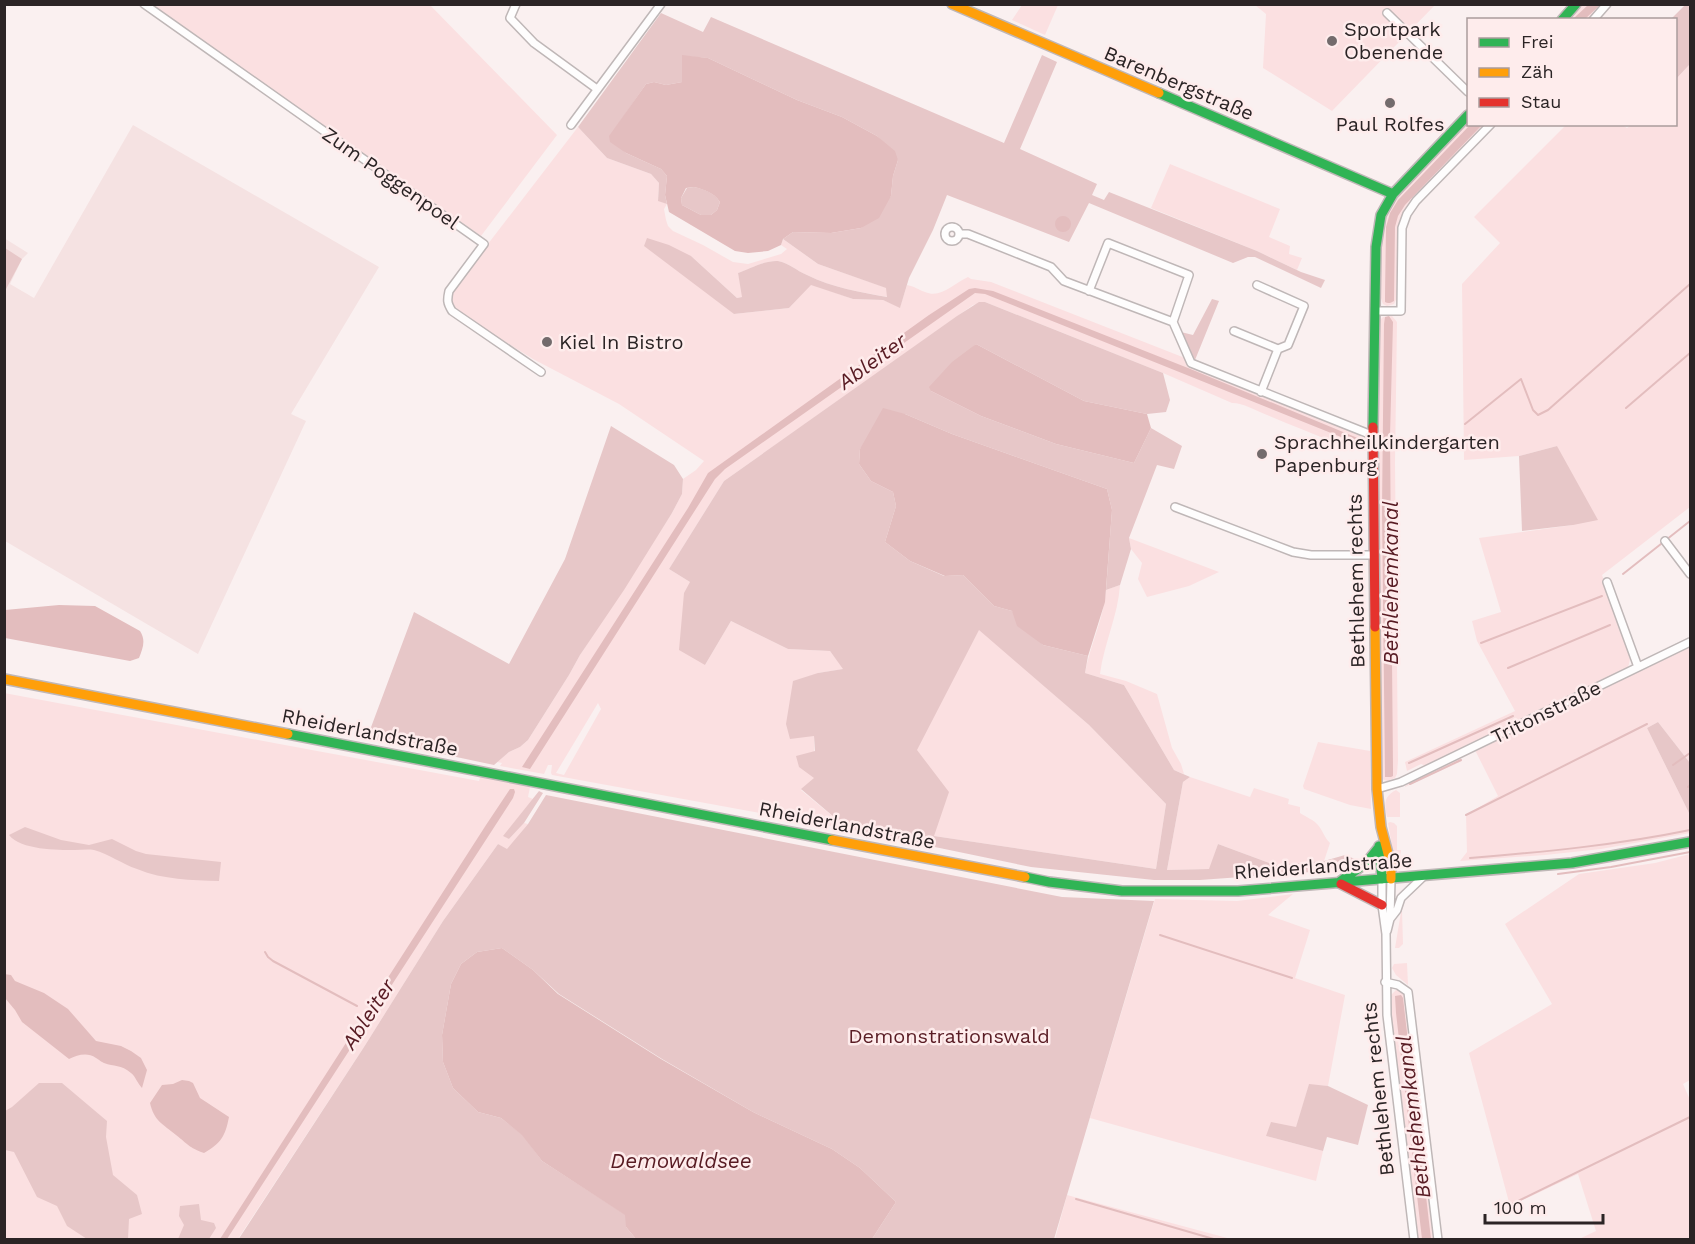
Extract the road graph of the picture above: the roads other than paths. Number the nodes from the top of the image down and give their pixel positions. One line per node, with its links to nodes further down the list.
1 (144, 4): 23 (street, Zum Poggenpoel)
2 (516, 4): 10 (street)
3 (661, 4): 10 (street)
4 (1576, 4): 8 (main road)
5 (1607, 4): 9 (street)
6 (956, 5): 15 (main road, Barenbergstraße)
7 (1387, 12): 11 (street)
8 (1564, 18)
9 (1595, 18)
10 (597, 89): 13 (street)
11 (1467, 91)
12 (1467, 116): 15 (main road, Bethlehem rechts)
13 (571, 124)
14 (1489, 126): 19 (street)
15 (1392, 194): 19 (main road, Bethlehem rechts)
16 (959, 234): 18 (street)
17 (1257, 285): 22 (street)
18 (1089, 291): 20 (street); 20 (street)
19 (1375, 310): 25 (main road, Bethlehem rechts)
20 (1173, 322): 24 (street)
21 (1234, 331): 22 (street)
22 (1278, 349): 24 (street)
23 (541, 372)
24 (1261, 392): 25 (street)
25 (1374, 436): 28 (main road, Bethlehem rechts)
26 (1175, 507): 28 (street)
27 (1665, 542): 29 (street)
28 (1374, 555): 34 (main road, Bethlehem rechts)
29 (1690, 574)
30 (1607, 582): 32 (street)
31 (1690, 642): 32 (street, Tritonstraße)
32 (1638, 667): 34 (street, Tritonstraße)
33 (4, 679): 40 (main road, Rheiderlandstraße)
34 (1377, 789): 35 (main road, Bethlehem rechts)
35 (1381, 827): 37 (main road, Bethlehem rechts); 39 (main road, Bethlehem rechts)
36 (1690, 842): 38 (main road, Rheiderlandstraße)
37 (1379, 847): 39 (main road, Bethlehem rechts); 40 (main road)
38 (1424, 876): 39 (main road, Rheiderlandstraße); 42 (street, Bethlehem rechts)
39 (1386, 879): 40 (main road, Rheiderlandstraße); 41 (street, Bethlehem rechts); 42 (street, Bethlehem rechts)
40 (1338, 883): 41 (main road)
41 (1382, 905): 43 (street, Bethlehem rechts)
42 (1390, 919): 43 (street, Bethlehem rechts)
43 (1386, 934): 44 (street, Bethlehem rechts)
44 (1385, 982): 45 (street, Bethlehem rechts); 46 (street)
45 (1414, 1239)
46 (1438, 1239)

